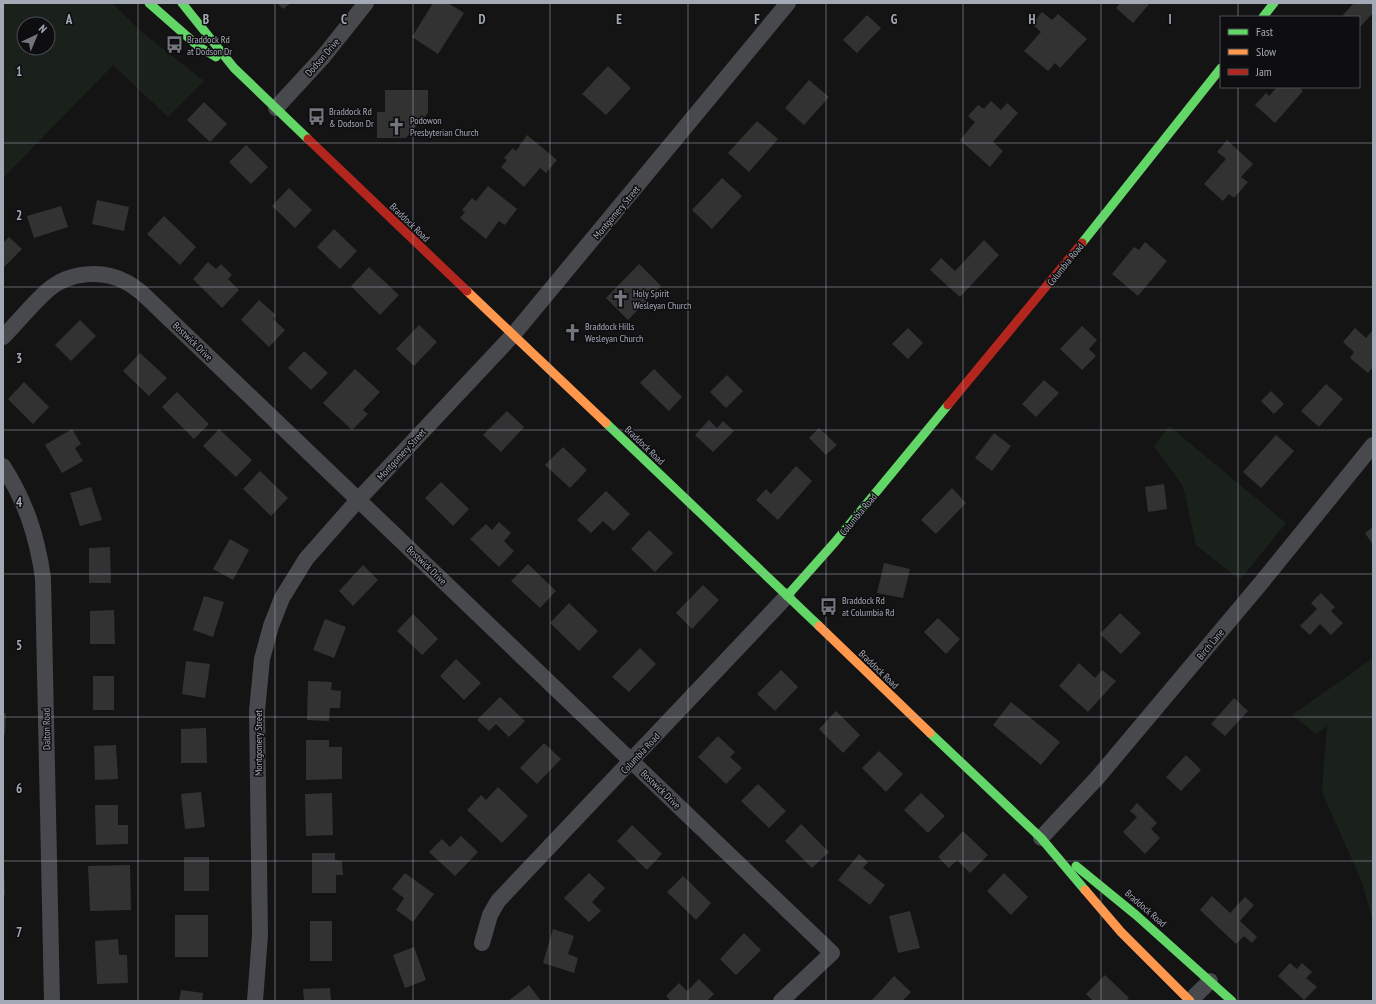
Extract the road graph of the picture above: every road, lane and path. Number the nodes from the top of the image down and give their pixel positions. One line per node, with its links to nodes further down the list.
1 (149, 3): 7 (main road, Braddock Road)
2 (182, 3): 7 (main road, Braddock Road)
3 (366, 3): 9 (street, Dodson Drive)
4 (788, 3): 10 (street, Montgomery Street)
5 (1274, 3): 6 (main road)
6 (1264, 16)
7 (234, 68): 9 (main road, Braddock Road)
8 (1220, 69): 15 (main road, Columbia Road)
9 (276, 108): 10 (main road, Braddock Road)
10 (513, 335): 14 (street, Montgomery Street); 15 (main road, Braddock Road)
11 (3, 337): 14 (street, Bostwick Drive)
12 (1373, 445): 17 (street, Birch Lane)
13 (3, 466): 20 (street, Dalton Road)
14 (358, 500): 16 (street, Bostwick Drive); 21 (street, Montgomery Street)
15 (787, 596): 16 (street, Columbia Road); 17 (main road, Braddock Road)
16 (632, 762): 18 (street, Columbia Road); 22 (street, Bostwick Drive)
17 (1041, 838): 19 (main road, Braddock Road); 23 (main road, Braddock Road)
18 (482, 943)
19 (1210, 981): 23 (street); 24 (main road, Braddock Road)
20 (52, 1001)
21 (255, 1001)
22 (781, 1001)
23 (1190, 1001)
24 (1232, 1001)

